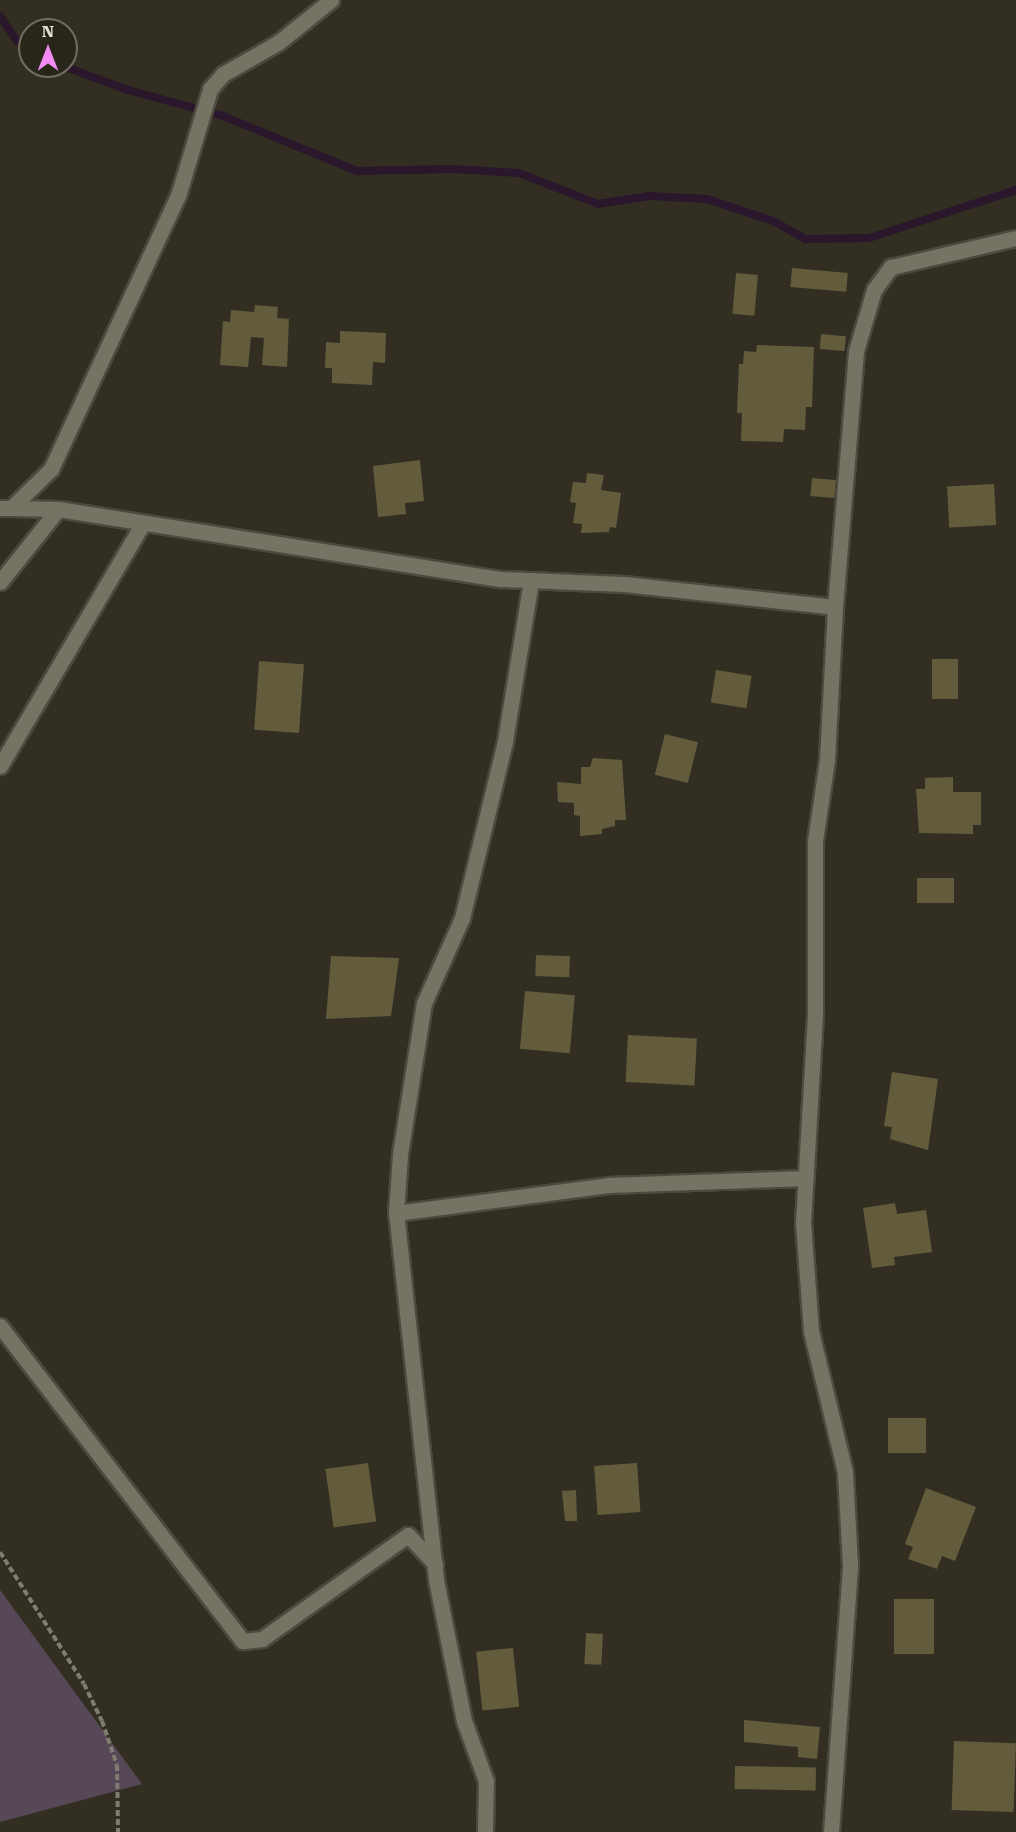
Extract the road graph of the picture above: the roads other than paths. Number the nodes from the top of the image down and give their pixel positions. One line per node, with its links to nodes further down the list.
1 (331, 0): 3 (street)
2 (1016, 238): 8 (street)
3 (6, 507): 4 (street)
4 (58, 509): 5 (street); 7 (street)
5 (143, 523): 6 (street); 9 (street)
6 (531, 580): 8 (street); 11 (street)
7 (0, 582)
8 (835, 607): 10 (street)
9 (0, 766)
10 (806, 1178): 11 (street); 15 (street)
11 (396, 1213): 13 (street)
12 (0, 1326): 13 (street)
13 (435, 1564): 14 (street)
14 (485, 1832)
15 (831, 1832)

